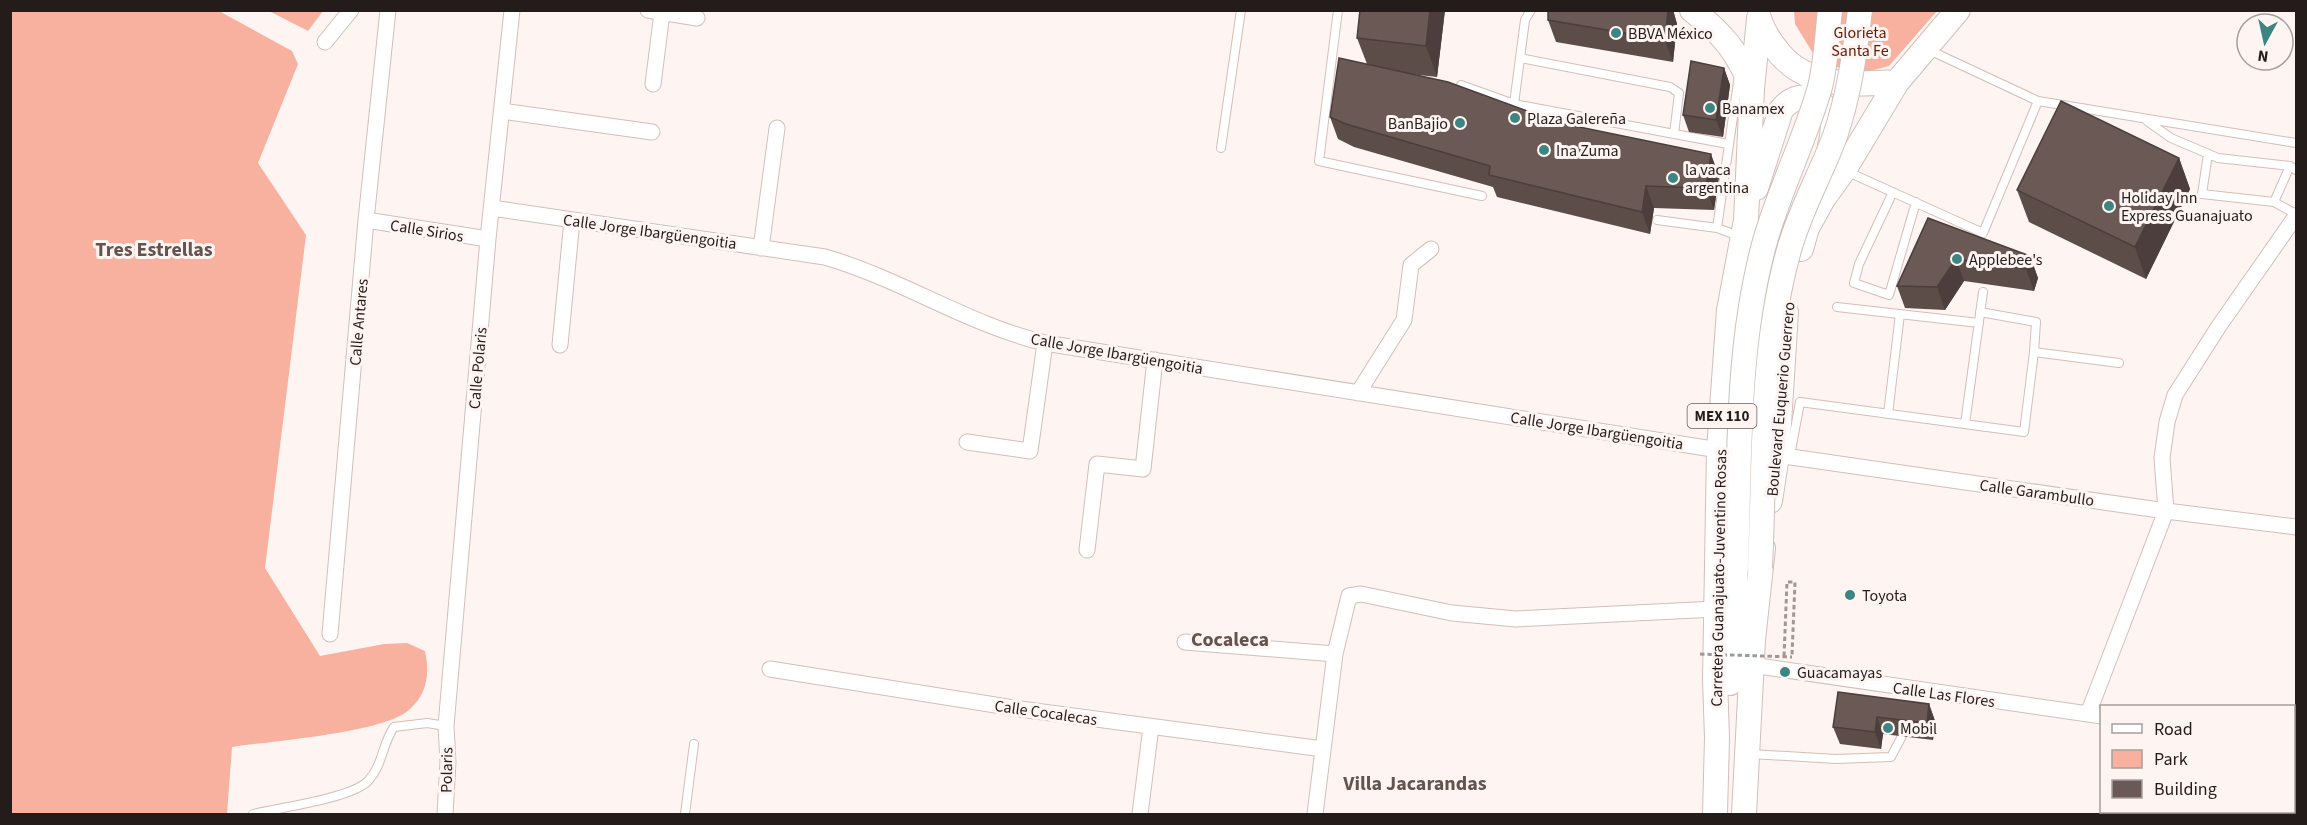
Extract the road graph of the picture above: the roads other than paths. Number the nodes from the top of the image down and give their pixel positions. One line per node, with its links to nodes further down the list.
1 (351, 10): 16 (street)
2 (388, 10): 43 (street, Calle Antares)
3 (512, 10): 26 (street, Calle Polaris)
4 (1241, 10): 33 (lane)
5 (1338, 10): 38 (lane)
6 (1521, 10): 15 (lane)
7 (1531, 10): 15 (lane)
8 (1692, 10): 19 (main road)
9 (1830, 10): 82 (main road, bridge)
10 (1860, 10): 71 (main road, bridge)
11 (1958, 10): 17 (main road, MEX 110)
12 (655, 12): 14 (street); 21 (street)
13 (1758, 15): 20 (main road, MEX 110); 23 (main road, Carretera Guanajuato-Juventino Rosas / MEX 110)
14 (697, 18)
15 (1525, 20): 18 (lane)
16 (325, 42)
17 (1926, 49): 20 (main road, MEX 110); 24 (lane)
18 (1520, 58): 25 (lane); 30 (lane)
19 (1741, 62): 23 (main road); 32 (lane)
20 (1897, 82): 36 (main road, Boulevard Euquerio Guerrero / MEX 110)
21 (653, 84)
22 (1461, 85): 25 (lane)
23 (1752, 89): 47 (main road, Carretera Guanajuato-Juventino Rosas / MEX 110)
24 (2038, 101): 27 (lane); 39 (lane)
25 (1514, 104): 30 (lane)
26 (502, 111): 29 (street); 41 (street, Calle Polaris)
27 (2144, 118): 31 (lane); 34 (lane)
28 (777, 128): 49 (street)
29 (652, 132)
30 (1674, 134): 32 (lane)
31 (2296, 142)
32 (1728, 144): 46 (lane)
33 (1221, 148)
34 (2208, 154): 35 (lane); 40 (lane)
35 (2293, 168): 40 (lane)
36 (1844, 170): 37 (lane); 51 (main road, Boulevard Euquerio Guerrero / MEX 110)
37 (1893, 192): 39 (lane); 39 (lane)
38 (1482, 196)
39 (1916, 202)
40 (2274, 202): 42 (lane)
41 (492, 208): 44 (street, Calle Jorge Ibargüengoitia); 48 (street, Calle Polaris)
42 (2296, 218): 68 (street)
43 (366, 220): 48 (street, Calle Sirios); 73 (street, Calle Antares)
44 (572, 220): 49 (street, Calle Jorge Ibargüengoitia); 58 (street)
45 (1657, 220): 46 (lane)
46 (1717, 228): 47 (lane)
47 (1745, 229): 51 (main road); 66 (main road, Carretera Guanajuato-Juventino Rosas / MEX 110)
48 (488, 239): 79 (street, Calle Polaris)
49 (761, 248): 57 (street, Calle Jorge Ibargüengoitia)
50 (1431, 249): 62 (street)
51 (1796, 265): 67 (main road, Boulevard Euquerio Guerrero / MEX 110)
52 (1983, 292): 54 (lane)
53 (1837, 307): 55 (lane)
54 (1980, 312): 56 (lane); 59 (lane)
55 (1900, 314): 56 (lane); 63 (lane)
56 (1979, 323): 64 (lane)
57 (1046, 342): 60 (street, Calle Jorge Ibargüengoitia); 65 (street)
58 (560, 345)
59 (2034, 352): 61 (lane); 64 (lane)
60 (1155, 360): 62 (street, Calle Jorge Ibargüengoitia); 70 (street)
61 (2119, 363)
62 (1358, 393): 66 (street, Calle Jorge Ibargüengoitia)
63 (1888, 414): 64 (lane); 67 (lane)
64 (1965, 424)
65 (967, 442)
66 (1719, 450): 72 (main road, Carretera Guanajuato-Juventino Rosas / MEX 110)
67 (1784, 455): 68 (street, Calle Garambullo); 71 (main road, Boulevard Euquerio Guerrero / MEX 110)
68 (2166, 512): 69 (street, Calle Garambullo); 78 (street)
69 (2296, 527)
70 (1087, 550)
71 (1760, 568): 76 (main road, Boulevard Euquerio Guerrero / MEX 110)
72 (1716, 609): 75 (street); 82 (main road, Carretera Guanajuato-Juventino Rosas / MEX 110)
73 (330, 634)
74 (1185, 642): 75 (street)
75 (1335, 654): 84 (street)
76 (1752, 665): 78 (street, Calle Las Flores); 85 (main road, Boulevard Euquerio Guerrero / MEX 110)
77 (770, 669): 80 (street, Calle Cocalecas)
78 (2095, 715)
79 (446, 726): 86 (lane); 87 (street, Polaris)
80 (1151, 727): 84 (street, Calle Cocalecas); 89 (street)
81 (1902, 736): 85 (lane)
82 (1717, 738): 91 (main road, Carretera Guanajuato-Juventino Rosas / MEX 110)
83 (694, 744): 88 (lane)
84 (1323, 749): 90 (street)
85 (1746, 754): 92 (main road, Boulevard Euquerio Guerrero / MEX 110)
86 (253, 814)
87 (445, 814)
88 (685, 814)
89 (1140, 814)
90 (1315, 814)
91 (1715, 814)
92 (1744, 814)

